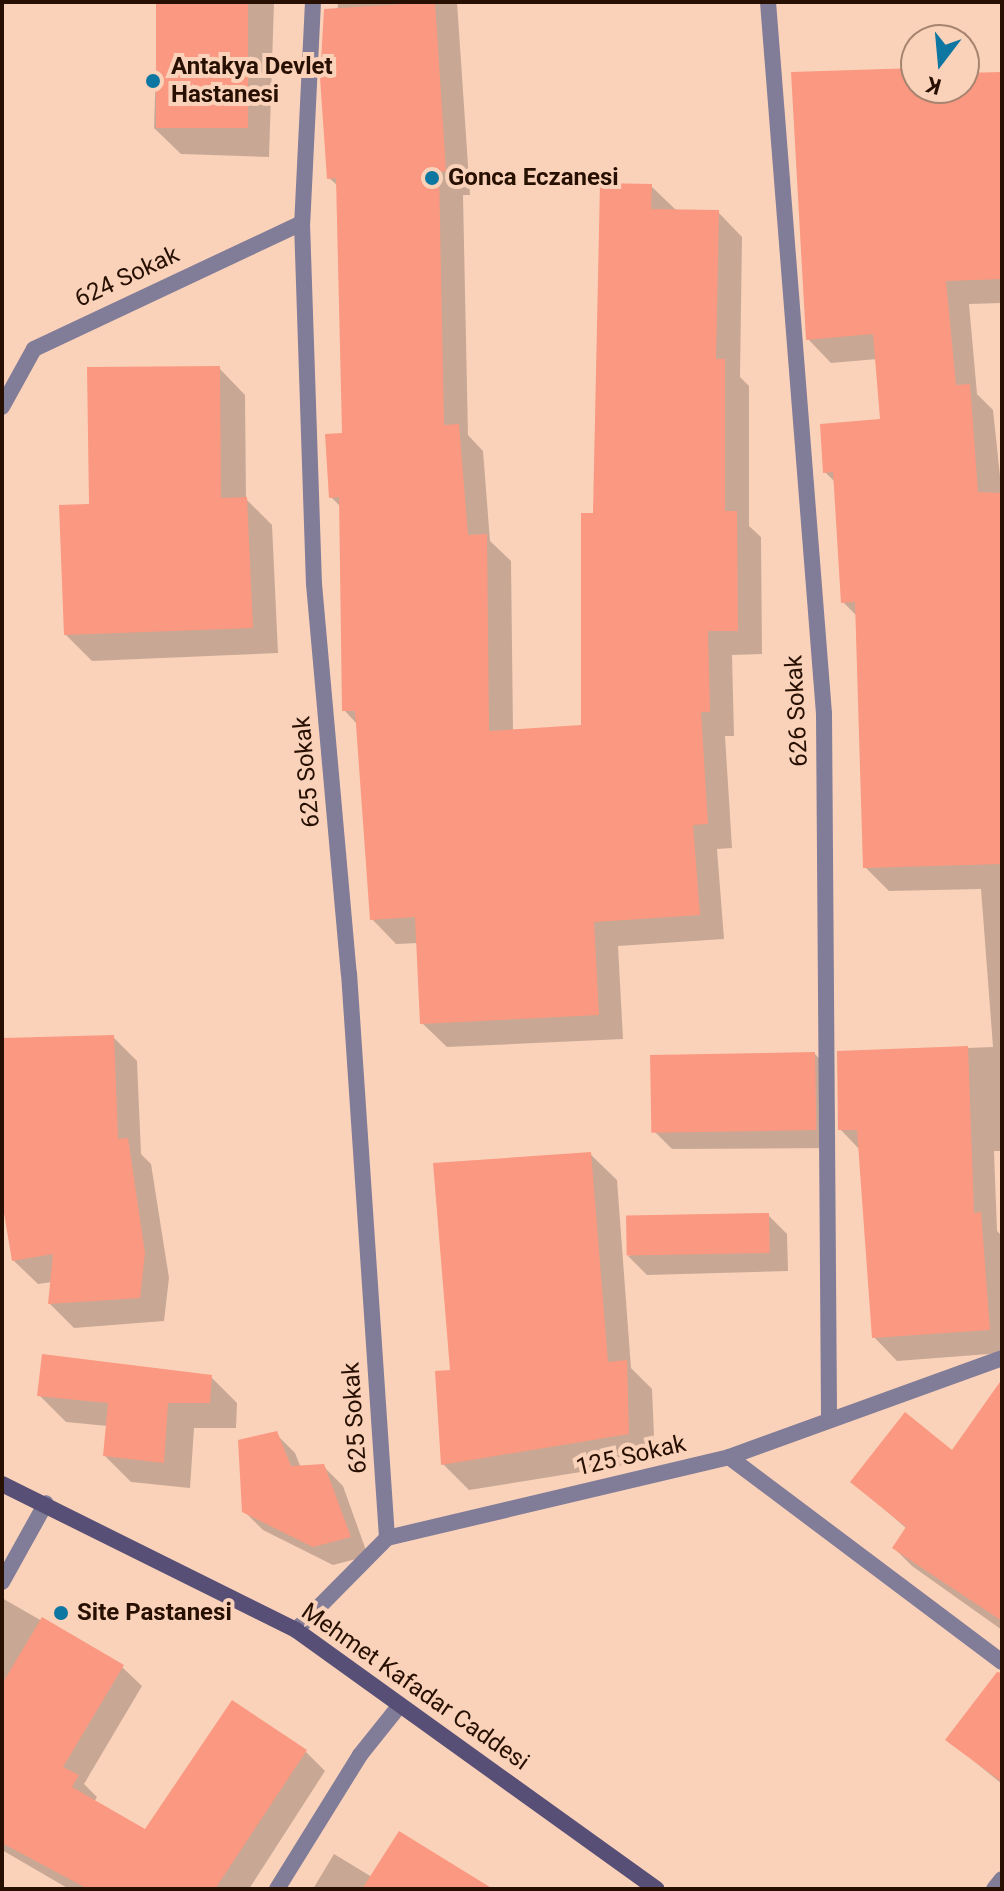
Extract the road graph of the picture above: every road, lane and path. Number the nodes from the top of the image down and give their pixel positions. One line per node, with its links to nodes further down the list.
1 (313, 2): 3 (street, 625 Sokak)
2 (768, 2): 6 (street, 626 Sokak)
3 (302, 223): 4 (street, 624 Sokak); 10 (street, 625 Sokak)
4 (2, 407)
5 (1002, 1358): 6 (street, 125 Sokak)
6 (829, 1419): 7 (street, 125 Sokak)
7 (729, 1457): 10 (street, 125 Sokak); 13 (street)
8 (2, 1484): 9 (main road, Mehmet Kafadar Caddesi)
9 (46, 1503): 11 (street); 12 (main road, Mehmet Kafadar Caddesi)
10 (387, 1538): 12 (street)
11 (2, 1582)
12 (296, 1630): 14 (main road, Mehmet Kafadar Caddesi)
13 (1002, 1662)
14 (400, 1705): 16 (street); 17 (main road, Mehmet Kafadar Caddesi)
15 (1002, 1879): 18 (street)
16 (277, 1889)
17 (657, 1889)
18 (994, 1889)

